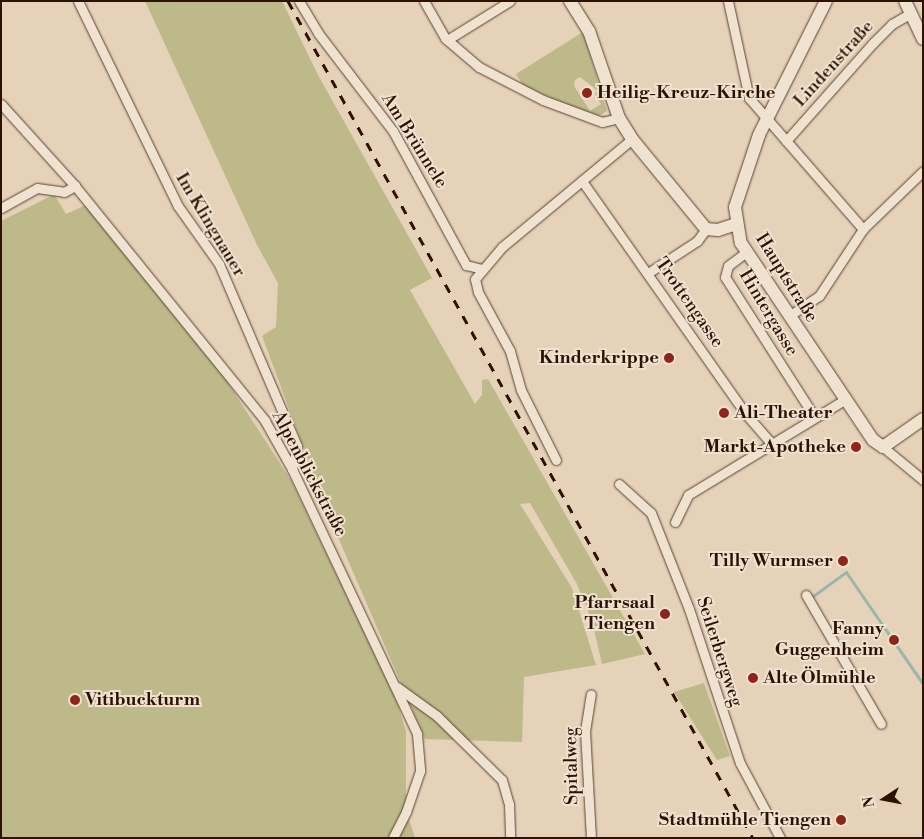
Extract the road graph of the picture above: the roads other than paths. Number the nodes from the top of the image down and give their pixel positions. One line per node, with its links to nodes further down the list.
1 (78, 1): 34 (street, Im Klingnauer)
2 (299, 1): 25 (street, Am Brünnele)
3 (424, 1): 11 (street)
4 (510, 1): 11 (street)
5 (570, 1): 13 (street)
6 (728, 1): 14 (street)
7 (826, 1): 14 (street, Hauptstraße)
8 (905, 1): 9 (street)
9 (911, 13): 10 (street); 16 (street, Lindenstraße)
10 (923, 38)
11 (447, 40): 13 (street)
12 (1, 104): 19 (street, Alpenblickstraße)
13 (620, 118): 15 (street)
14 (765, 118): 16 (street); 21 (street, Hauptstraße)
15 (632, 139): 18 (street); 22 (street)
16 (786, 141): 23 (street)
17 (923, 171): 23 (street)
18 (582, 181): 25 (street); 26 (street, Trottengasse)
19 (75, 186): 20 (street); 34 (street, Alpenblickstraße)
20 (2, 206)
21 (737, 224): 22 (street); 24 (street, Hauptstraße)
22 (706, 229): 26 (street)
23 (863, 229): 27 (street)
24 (745, 252): 27 (street, Hauptstraße); 29 (street, Hintergasse)
25 (482, 269): 33 (street)
26 (648, 273): 31 (street, Trottengasse)
27 (790, 316): 28 (street, Hauptstraße)
28 (844, 400): 29 (street); 32 (street, Hauptstraße)
29 (814, 416): 31 (street)
30 (923, 419): 32 (street)
31 (771, 443): 37 (street)
32 (883, 447): 35 (street)
33 (556, 460)
34 (292, 470): 39 (street, Alpenblickstraße)
35 (923, 480)
36 (619, 484): 45 (street, Seilerbergweg)
37 (674, 522)
38 (806, 596): 41 (street)
39 (397, 686): 42 (street, Alpenblickstraße); 43 (street)
40 (592, 694): 44 (street, Spitalweg)
41 (881, 724)
42 (392, 838)
43 (510, 838)
44 (591, 838)
45 (780, 838)

